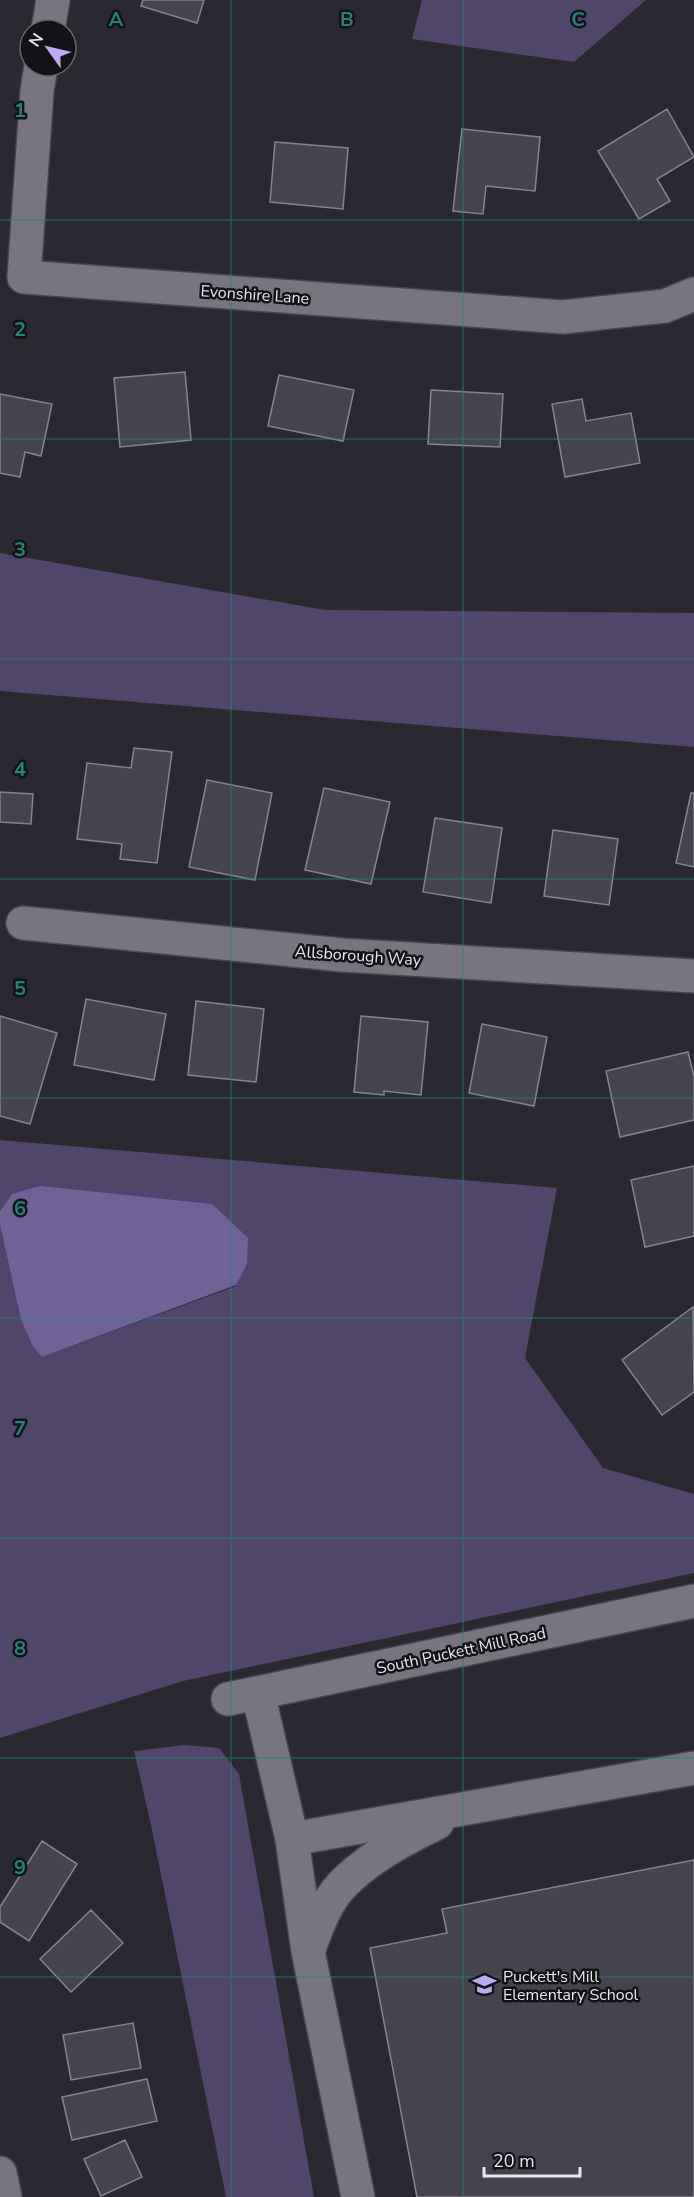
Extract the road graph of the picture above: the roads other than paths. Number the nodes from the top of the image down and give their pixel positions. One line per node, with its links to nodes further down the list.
1 (53, 0): 2 (street)
2 (50, 18)
3 (39, 78): 4 (street, Evonshire Lane)
4 (694, 294)
5 (23, 923): 6 (street, Allsborough Way)
6 (694, 976)
7 (694, 1601): 10 (street, South Puckett Mill Road)
8 (694, 1768): 9 (street)
9 (482, 1806): 10 (street); 11 (street)
10 (292, 1839): 11 (street)
11 (308, 1951): 14 (street)
12 (0, 2173): 13 (street)
13 (5, 2197)
14 (358, 2197)

